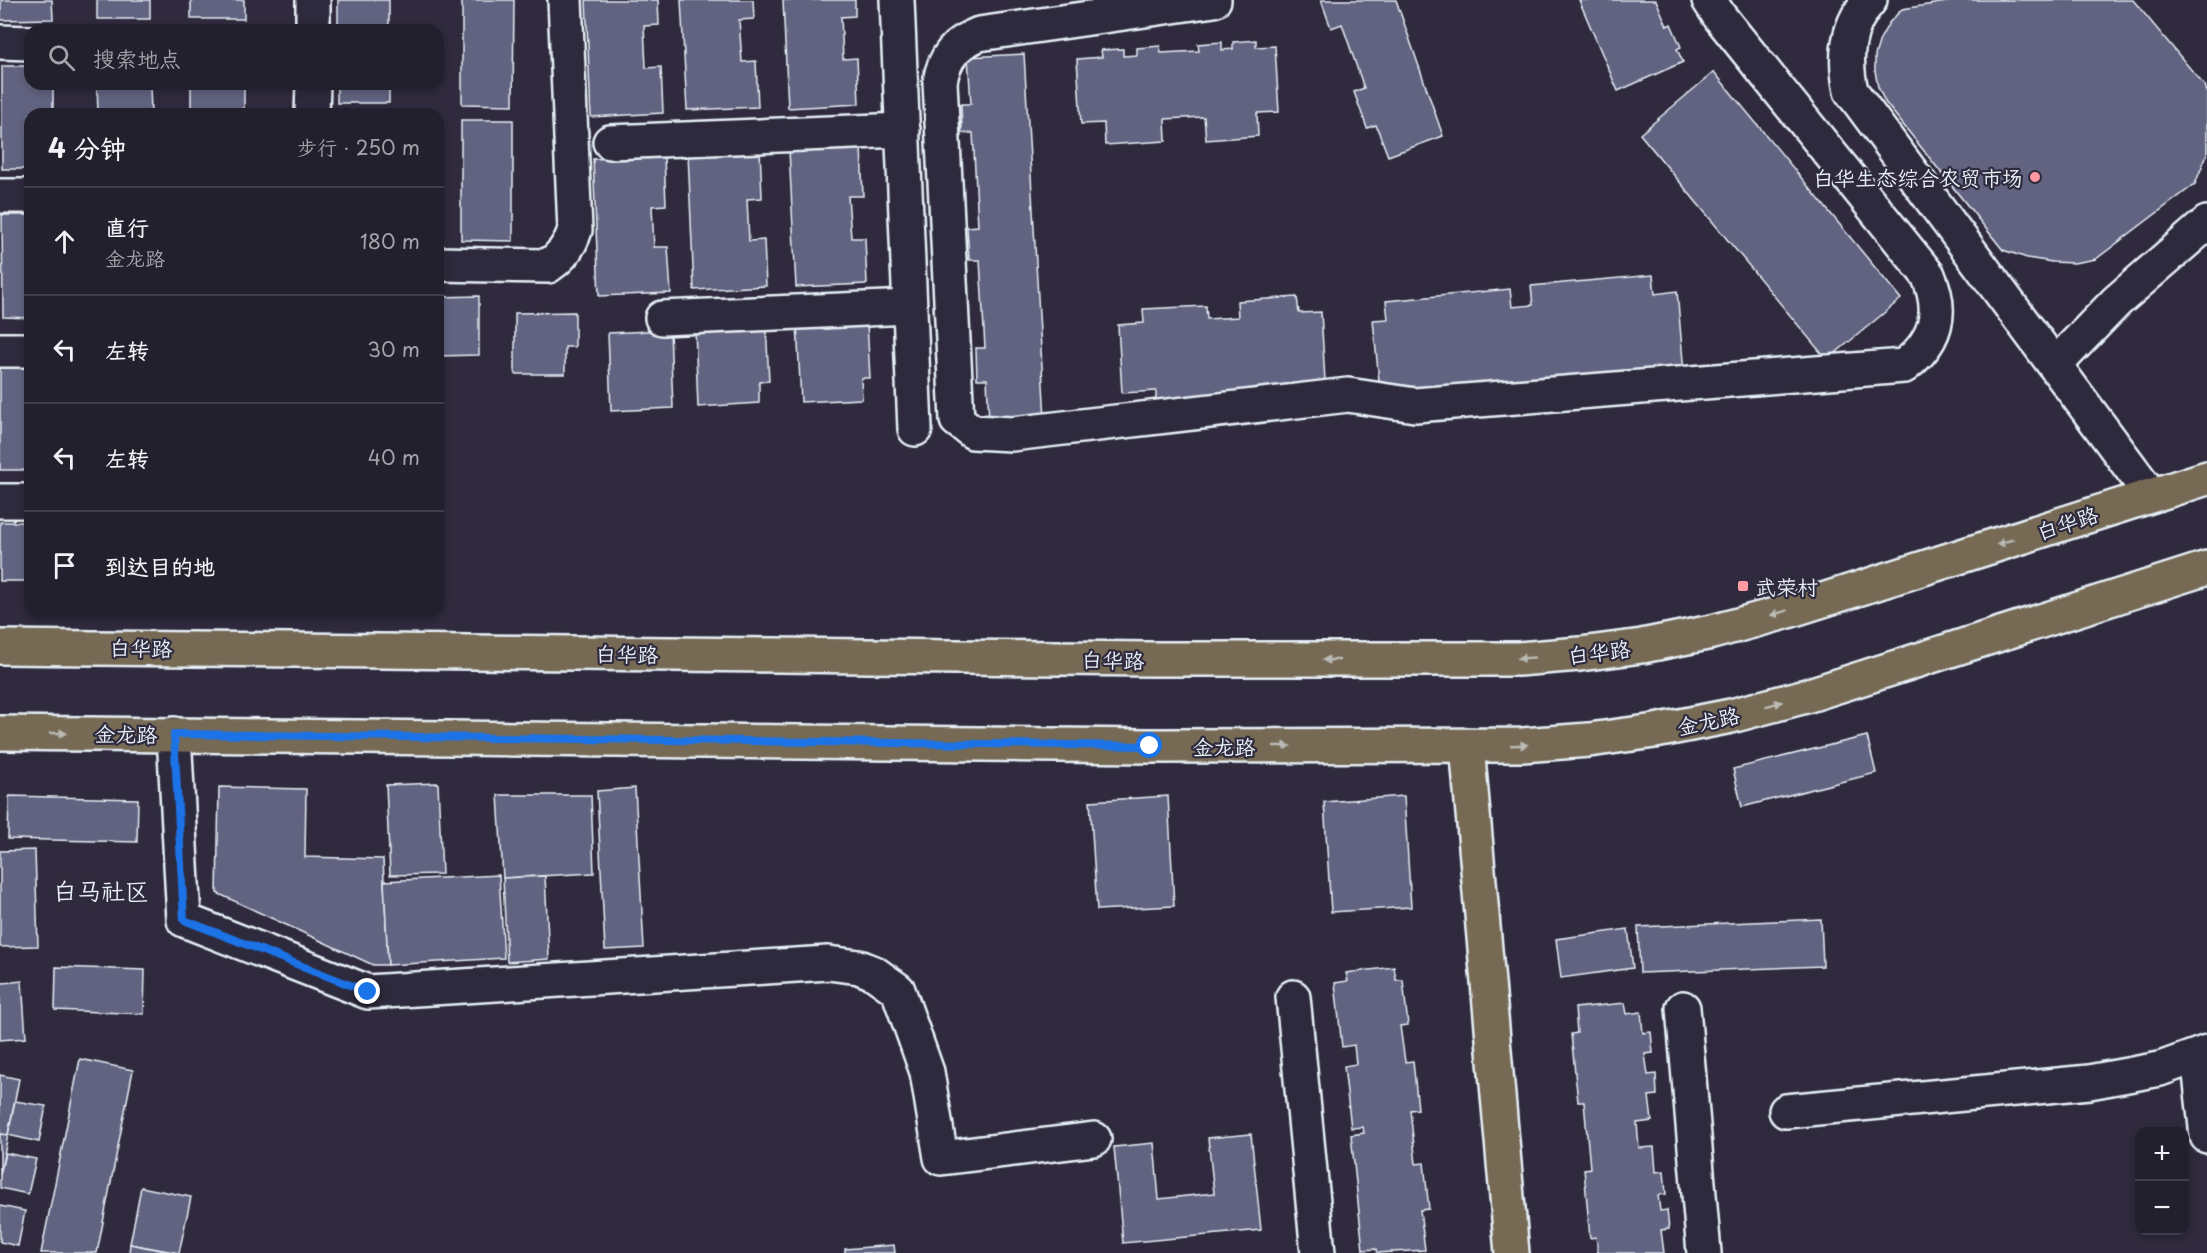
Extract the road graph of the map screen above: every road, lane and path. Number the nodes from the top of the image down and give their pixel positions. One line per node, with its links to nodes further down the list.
1 (313, 0): 7 (street)
2 (565, 0): 17 (street)
3 (897, 0): 12 (street)
4 (1214, 0): 5 (street)
5 (1709, 0)
6 (1870, 0): 22 (street)
7 (313, 24)
8 (0, 42): 9 (street)
9 (24, 43)
10 (313, 90): 11 (street)
11 (312, 108)
12 (903, 129): 13 (street); 18 (street)
13 (610, 142)
14 (0, 196): 15 (street)
15 (24, 196)
16 (2207, 223): 22 (street)
17 (444, 264)
18 (910, 307): 19 (street); 23 (street)
19 (662, 318)
20 (0, 350): 21 (street)
21 (24, 350)
22 (2055, 365): 25 (street)
23 (915, 429)
24 (2204, 479): 25 (main road, 白华路)
25 (2151, 495): 29 (main road, 白华路, one-way to 29)
26 (0, 501): 27 (street)
27 (24, 501)
28 (2207, 568): 32 (main road, 金龙路, one-way to 28)
29 (0, 647)
30 (0, 733): 31 (main road, 金龙路, one-way to 31)
31 (174, 734): 32 (main road, 金龙路, one-way to 32); 38 (street)
32 (1467, 746): 40 (main road)
33 (1293, 997): 39 (street)
34 (1683, 1008): 41 (street)
35 (2202, 1054): 36 (street); 37 (street)
36 (1786, 1111)
37 (2207, 1136)
38 (1094, 1139)
39 (1318, 1253)
40 (1512, 1253)
41 (1704, 1253)

